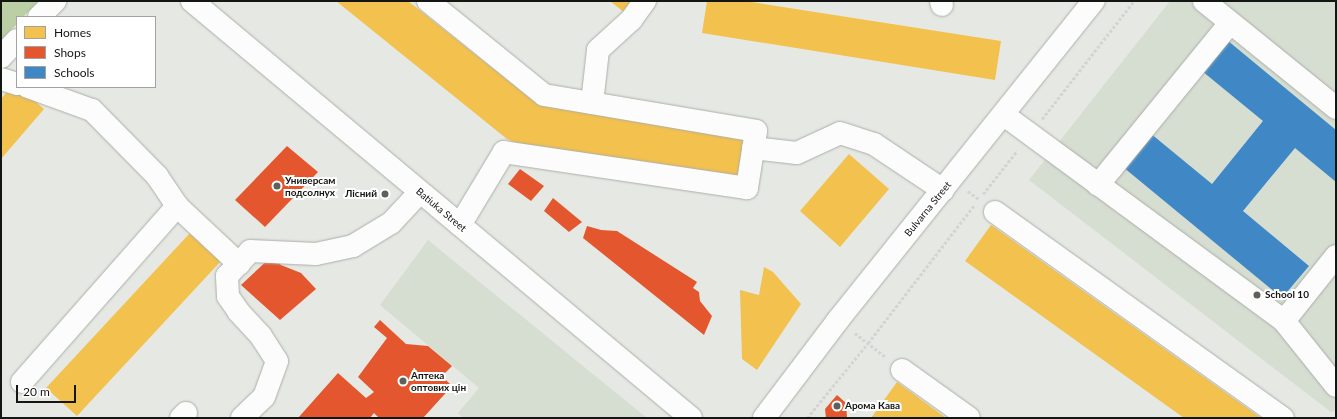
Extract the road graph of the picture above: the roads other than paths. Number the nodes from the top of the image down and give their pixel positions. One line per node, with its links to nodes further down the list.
1 (55, 1): 7 (street)
2 (192, 1): 20 (street, Batiuka Street)
3 (428, 1): 14 (street)
4 (645, 1): 14 (street)
5 (1094, 1): 16 (street, Bulvarna Street)
6 (1204, 1): 8 (street)
7 (40, 16)
8 (1230, 23): 15 (street); 19 (street)
9 (16, 41): 10 (street)
10 (1, 56)
11 (1, 79): 12 (street)
12 (16, 84)
13 (31, 88): 22 (street)
14 (592, 103): 17 (street)
15 (1336, 108)
16 (1004, 115): 18 (street, Bulvarna Street); 19 (street)
17 (753, 148): 18 (street); 23 (street)
18 (948, 184): 32 (street, Bulvarna Street)
19 (1098, 185): 26 (street)
20 (420, 192): 23 (street, Batiuka Street); 25 (street)
21 (987, 205): 34 (street)
22 (177, 206): 25 (street); 28 (street)
23 (460, 225): 31 (street, Batiuka Street)
24 (1336, 256): 26 (street)
25 (239, 264): 30 (street)
26 (1284, 321): 29 (street)
27 (902, 370): 33 (street)
28 (22, 382)
29 (1336, 386)
30 (242, 418)
31 (690, 418)
32 (764, 418)
33 (969, 418)
34 (1283, 418)

